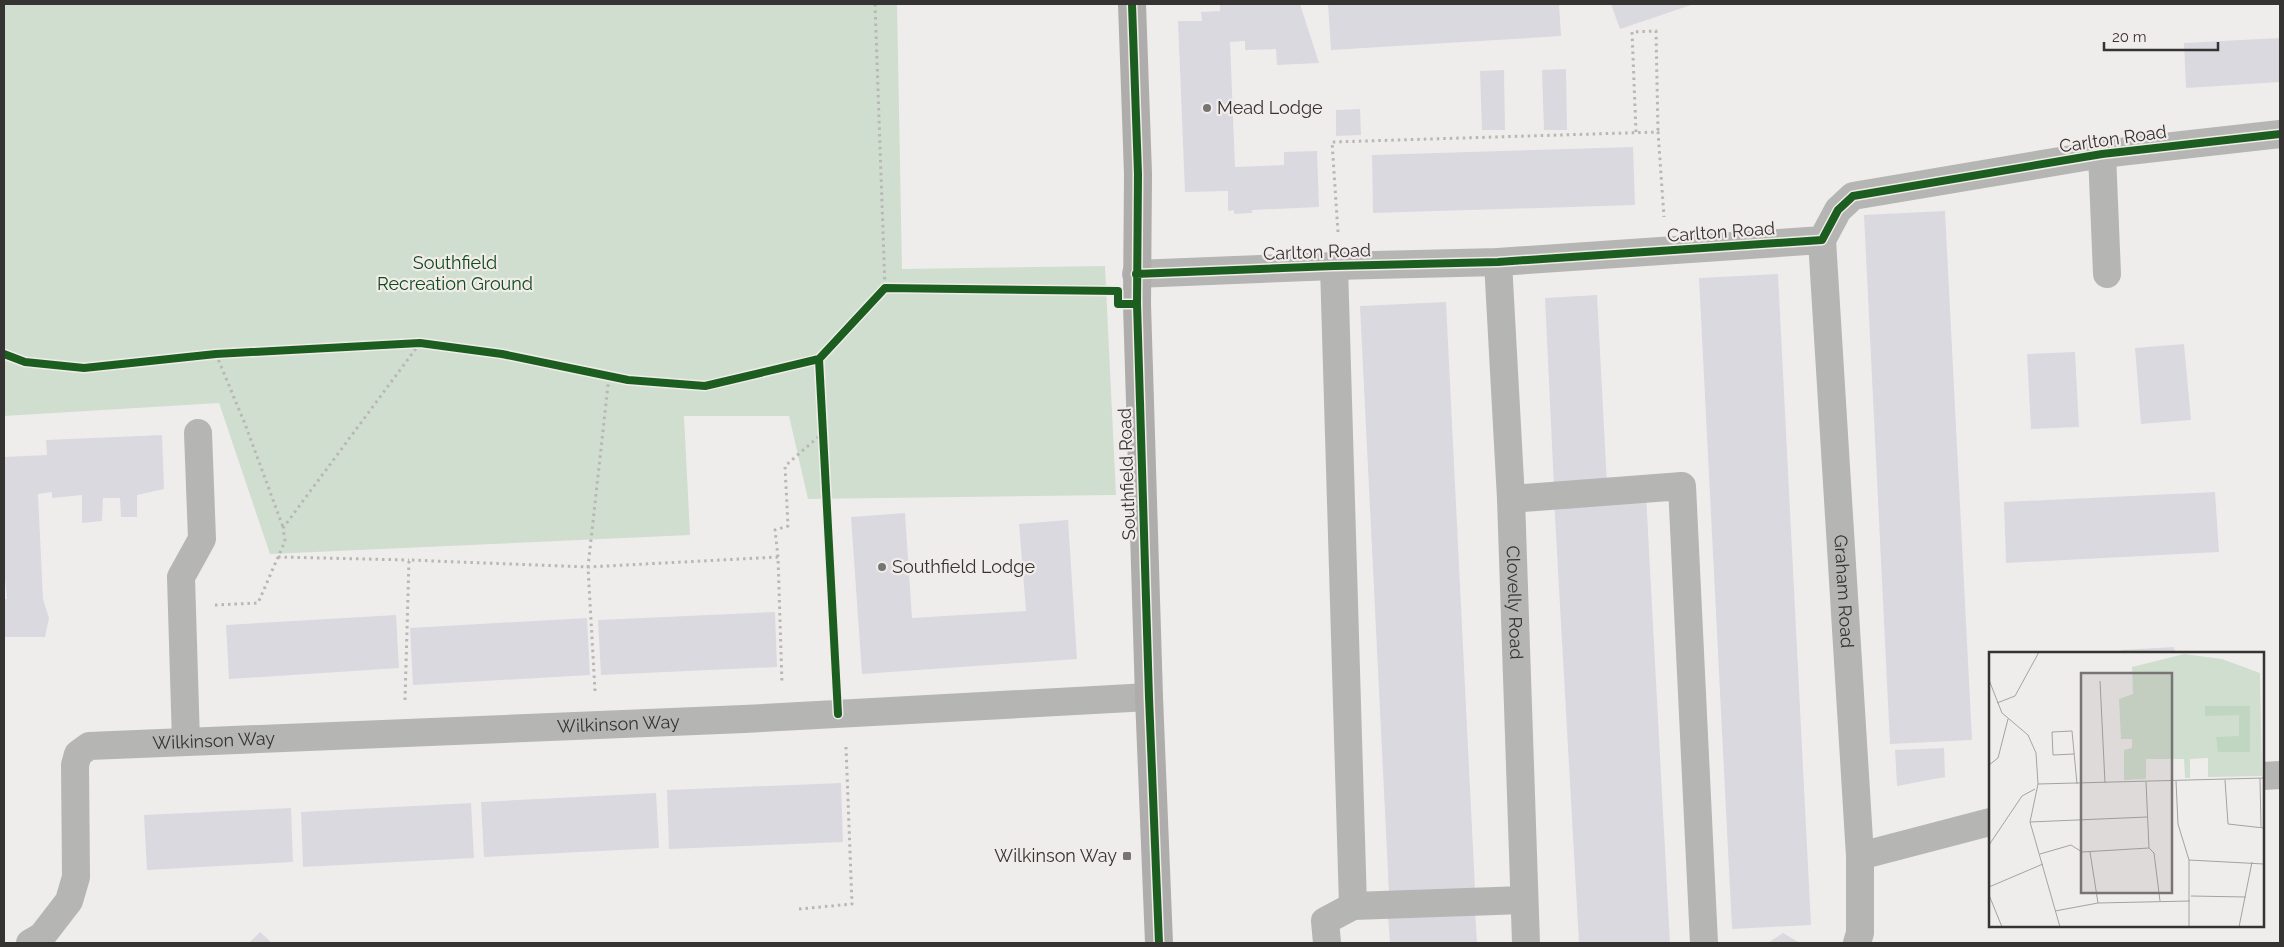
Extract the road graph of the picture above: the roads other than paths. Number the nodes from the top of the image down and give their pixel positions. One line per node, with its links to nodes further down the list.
1 (1132, 4): 7 (main road, Southfield Road)
2 (2280, 134): 3 (street, Carlton Road)
3 (2102, 154): 4 (street, Carlton Road); 8 (street)
4 (1822, 240): 5 (street, Carlton Road); 16 (street, Graham Road)
5 (1498, 262): 6 (street, Carlton Road); 10 (street, Clovelly Road)
6 (1337, 266): 7 (street, Carlton Road); 18 (street)
7 (1136, 274): 11 (main road, Southfield Road)
8 (2107, 274)
9 (198, 433): 12 (street)
10 (1511, 499): 17 (street, Clovelly Road); 23 (street)
11 (1149, 697): 12 (street, Wilkinson Way); 20 (main road, Southfield Road)
12 (186, 742): 19 (street, Wilkinson Way)
13 (2280, 775): 14 (street)
14 (2264, 776)
15 (1989, 822): 16 (street)
16 (1860, 856): 24 (street, Graham Road)
17 (1524, 900): 18 (street); 22 (street, Clovelly Road)
18 (1353, 906): 21 (street)
19 (30, 943)
20 (1159, 943)
21 (1327, 943)
22 (1526, 943)
23 (1704, 943)
24 (1857, 943)

